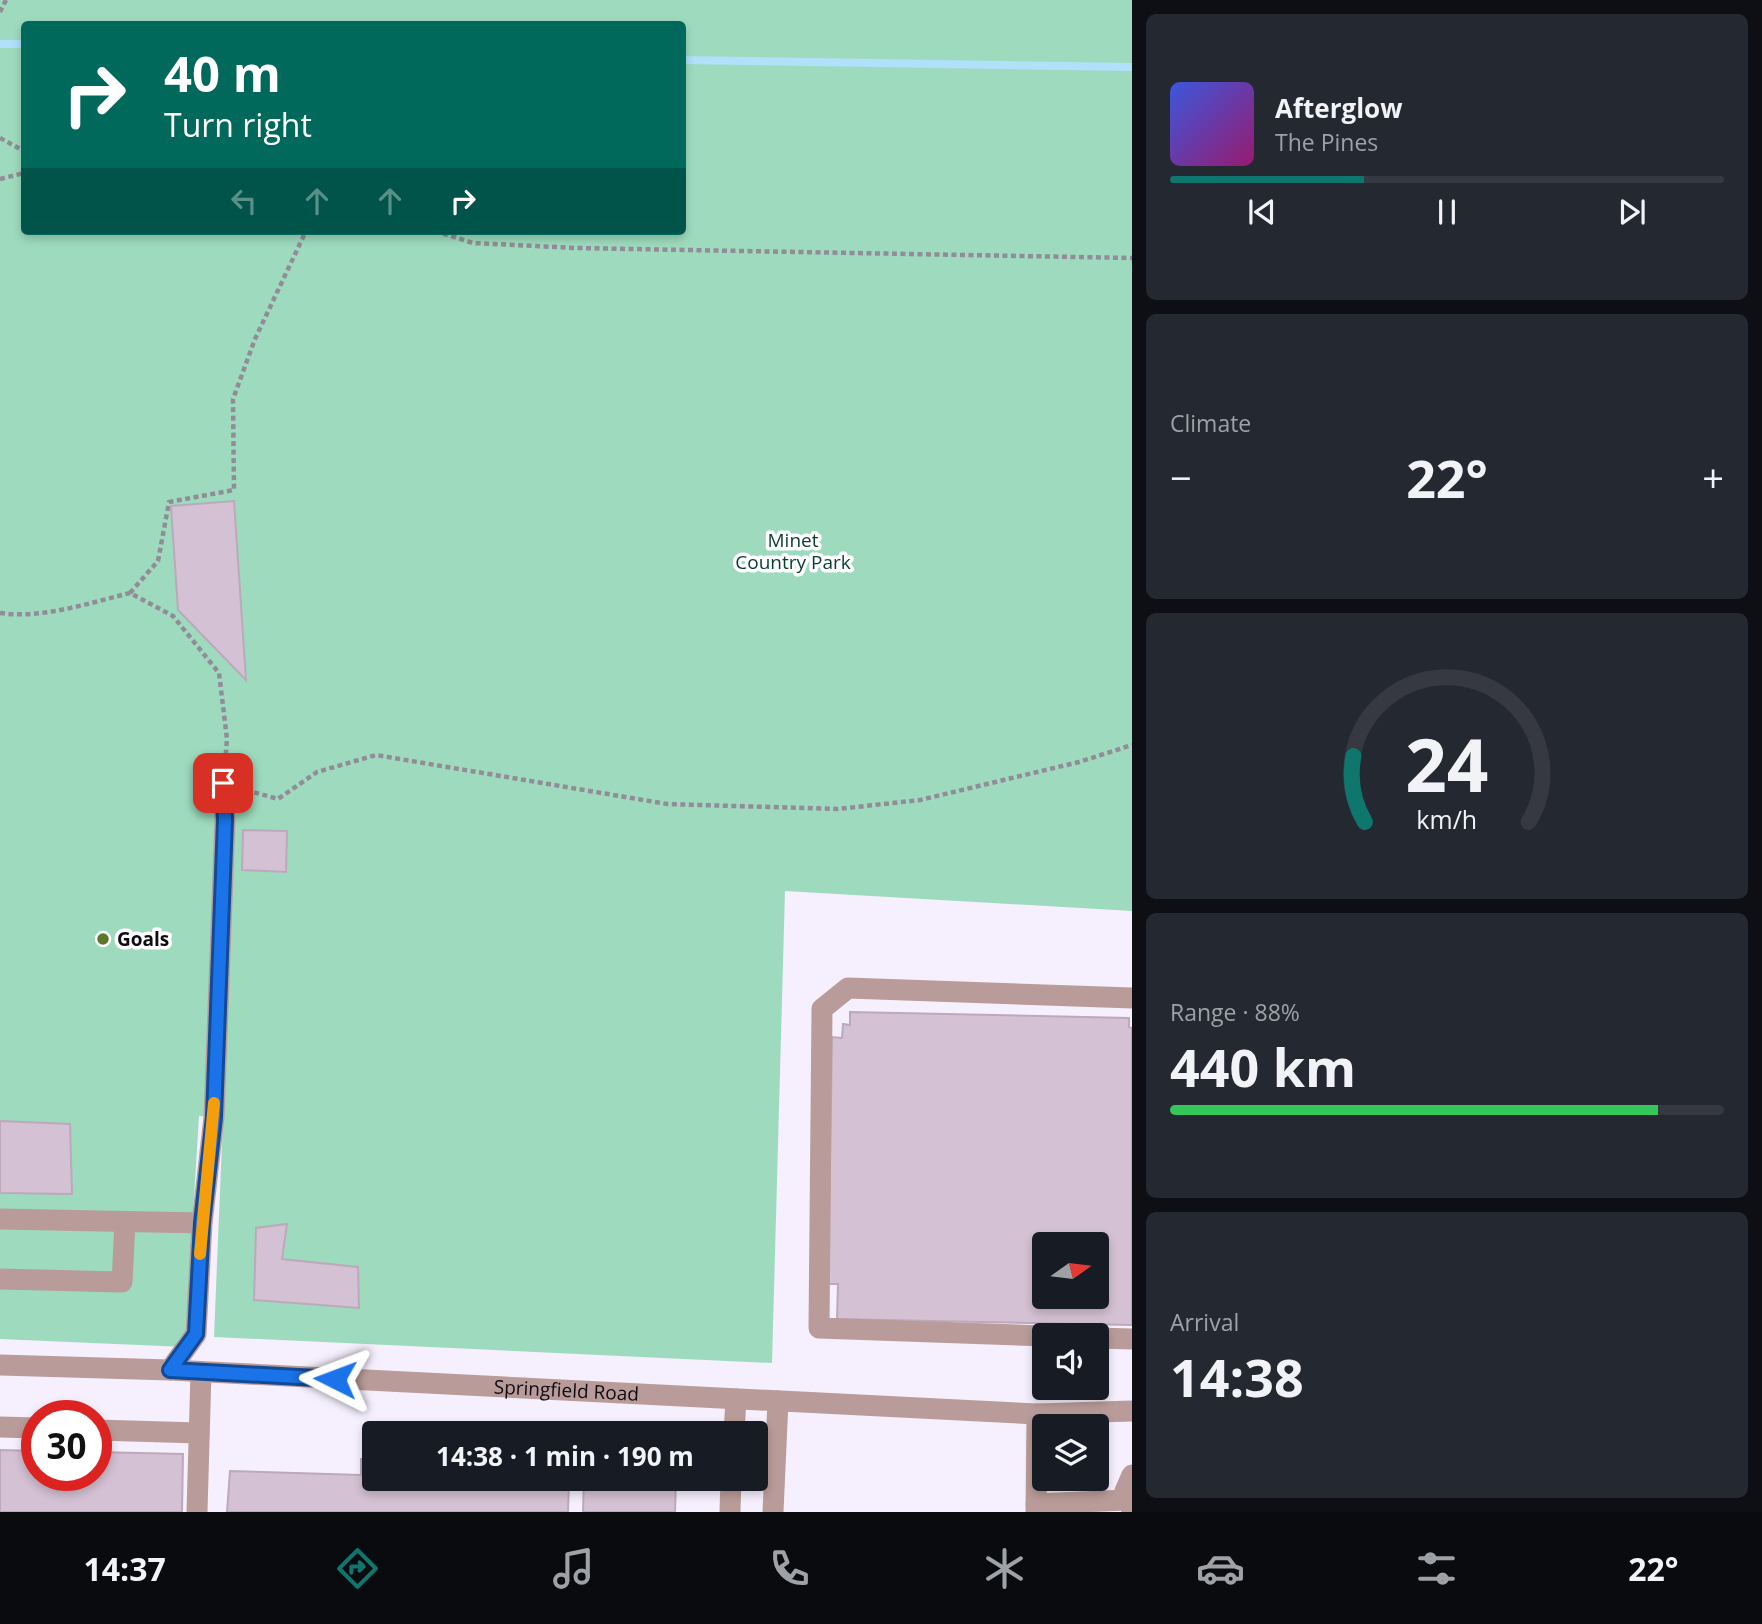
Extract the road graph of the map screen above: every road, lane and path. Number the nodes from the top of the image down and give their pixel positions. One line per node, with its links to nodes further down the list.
1 (5, 0): 2 (path)
2 (0, 12)
3 (0, 138): 4 (path)
4 (21, 149)
5 (21, 174): 6 (path)
6 (0, 179)
7 (304, 235): 10 (path)
8 (448, 235): 9 (path)
9 (1132, 258)
10 (131, 593): 11 (path); 12 (path)
11 (0, 613)
12 (227, 739)
13 (1132, 745): 14 (path)
14 (223, 783): 18 (street)
15 (1132, 998): 20 (street)
16 (0, 1219): 17 (street)
17 (125, 1222): 18 (street); 19 (street)
18 (202, 1223): 24 (street)
19 (0, 1279)
20 (1032, 1336)
21 (1109, 1338): 22 (street)
22 (1132, 1339)
23 (0, 1365): 24 (street, Springfield Road)
24 (170, 1370): 25 (street, Springfield Road)
25 (201, 1372): 26 (street, Springfield Road); 34 (street)
26 (736, 1399): 27 (street, Springfield Road); 30 (street)
27 (778, 1401): 29 (street, Springfield Road); 41 (street)
28 (1132, 1411): 29 (street, Springfield Road)
29 (1037, 1414)
30 (735, 1421)
31 (0, 1427): 32 (street)
32 (21, 1428)
33 (112, 1430): 34 (street)
34 (199, 1433): 39 (street)
35 (1132, 1475): 37 (street)
36 (731, 1491): 40 (street)
37 (1129, 1505): 38 (street)
38 (1036, 1508)
39 (197, 1512)
40 (730, 1512)
41 (773, 1512)

